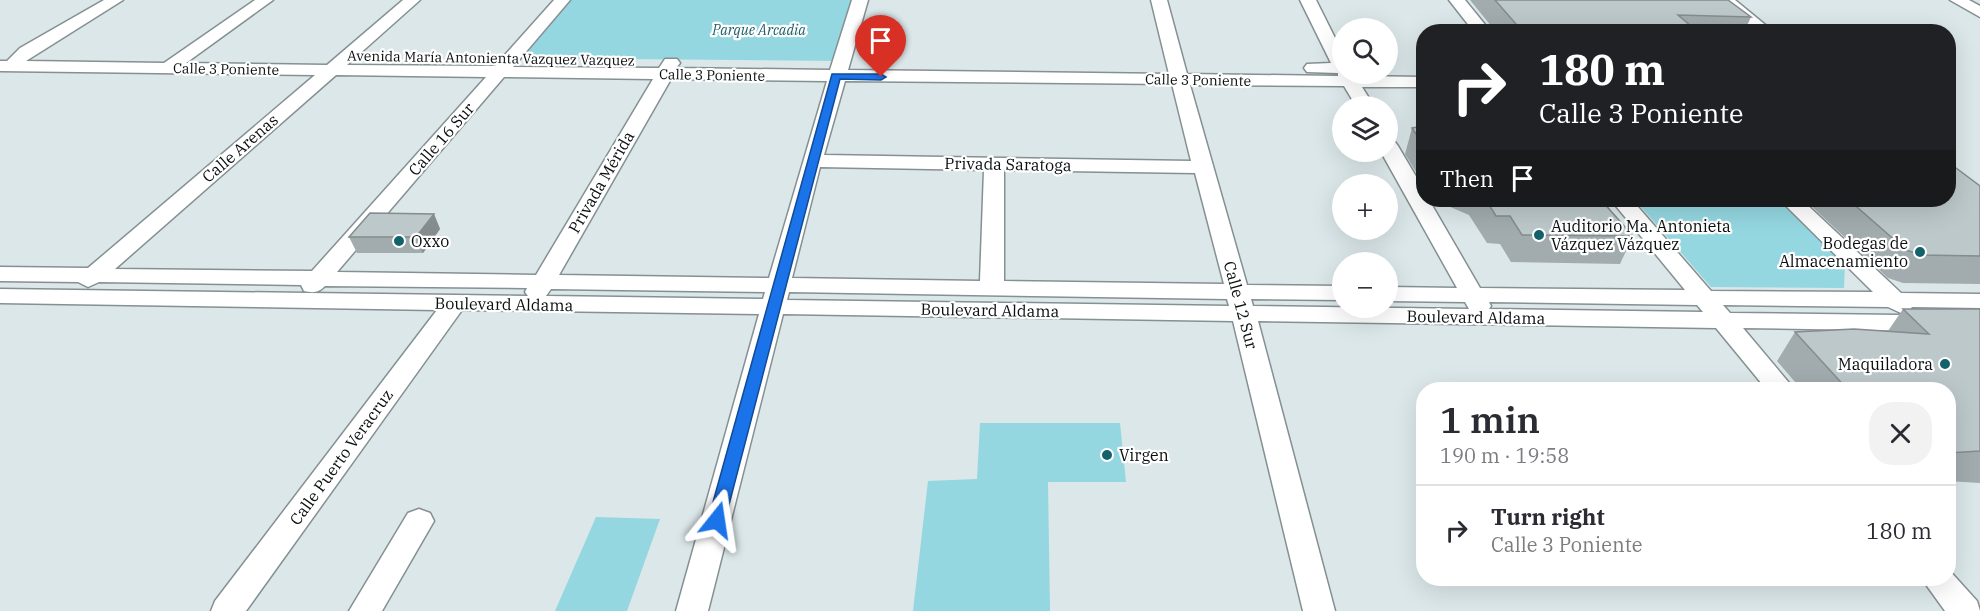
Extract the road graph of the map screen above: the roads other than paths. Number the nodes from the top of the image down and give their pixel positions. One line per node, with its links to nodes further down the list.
1 (114, 0): 16 (street)
2 (265, 0): 17 (street)
3 (412, 0): 18 (street, Calle Arenas)
4 (562, 0): 19 (street, Calle 16 Sur)
5 (860, 0): 23 (street)
6 (1159, 0): 27 (street, Calle 12 Sur)
7 (1308, 0): 14 (street)
8 (1457, 0): 12 (street)
9 (1725, 0): 13 (street)
10 (1958, 0): 11 (street)
11 (1980, 12)
12 (1476, 24)
13 (1756, 24)
14 (1332, 47)
15 (0, 52): 16 (street, Avenida María Antonienta Vazquez Vazquez)
16 (26, 52): 17 (street, Avenida María Antonienta Vazquez Vazquez); 20 (street)
17 (188, 54): 18 (street, Avenida María Antonienta Vazquez Vazquez); 22 (street)
18 (347, 56): 19 (street, Avenida María Antonienta Vazquez Vazquez); 26 (street, Calle Arenas)
19 (505, 65): 21 (street, Calle 3 Poniente); 26 (street, Calle 3 Poniente); 41 (street, Calle 16 Sur)
20 (6, 66): 22 (street, Calle 3 Poniente)
21 (668, 67): 23 (street, Calle 3 Poniente); 42 (street, Privada Mérida)
22 (168, 68): 26 (street, Calle 3 Poniente)
23 (838, 69): 27 (street, Calle 3 Poniente); 31 (street)
24 (1398, 69): 25 (street)
25 (1416, 69)
26 (331, 70): 40 (street, Calle Arenas)
27 (1177, 73): 28 (street, Calle 3 Poniente); 34 (street, Calle 12 Sur)
28 (1332, 74)
29 (1398, 79): 30 (street, Calle 3 Poniente)
30 (1416, 81)
31 (812, 160): 33 (street, Privada Saratoga); 46 (street)
32 (1397, 162): 35 (street)
33 (994, 164): 34 (street, Privada Saratoga); 43 (street)
34 (1205, 167): 54 (street, Calle 12 Sur)
35 (1416, 195)
36 (1423, 207): 47 (street)
37 (1627, 207): 50 (street)
38 (1797, 207): 52 (street)
39 (0, 274): 40 (street, Boulevard Aldama)
40 (93, 275): 41 (street, Boulevard Aldama); 49 (street, Calle Arenas)
41 (320, 278): 42 (street, Boulevard Aldama); 51 (street, Calle 16 Sur)
42 (543, 282): 46 (street, Boulevard Aldama); 56 (street, Privada Mérida)
43 (992, 288): 46 (street, Boulevard Aldama); 54 (street, Boulevard Aldama)
44 (1332, 294): 54 (street, Boulevard Aldama)
45 (1398, 294): 47 (street, Boulevard Aldama)
46 (775, 295): 54 (street, Boulevard Aldama); 56 (street, Boulevard Aldama); 66 (street)
47 (1473, 295): 50 (street, Boulevard Aldama); 57 (street)
48 (0, 296): 49 (street, Boulevard Aldama)
49 (68, 297): 51 (street, Boulevard Aldama)
50 (1705, 298): 52 (street, Boulevard Aldama); 58 (street)
51 (297, 300): 55 (street, Boulevard Aldama)
52 (1896, 301): 53 (street, Boulevard Aldama); 59 (street)
53 (1980, 301)
54 (1240, 303): 57 (street, Boulevard Aldama); 67 (street, Calle 12 Sur)
55 (454, 304): 56 (street, Boulevard Aldama); 64 (street, Calle Puerto Veracruz)
56 (530, 305)
57 (1484, 316): 58 (street, Boulevard Aldama)
58 (1724, 320): 59 (street, Boulevard Aldama); 61 (street)
59 (1919, 323): 60 (street, Boulevard Aldama)
60 (1980, 324)
61 (1775, 382)
62 (419, 522): 65 (street)
63 (1944, 586): 68 (street)
64 (227, 611)
65 (365, 611)
66 (692, 611)
67 (1319, 611)
68 (1965, 611)

